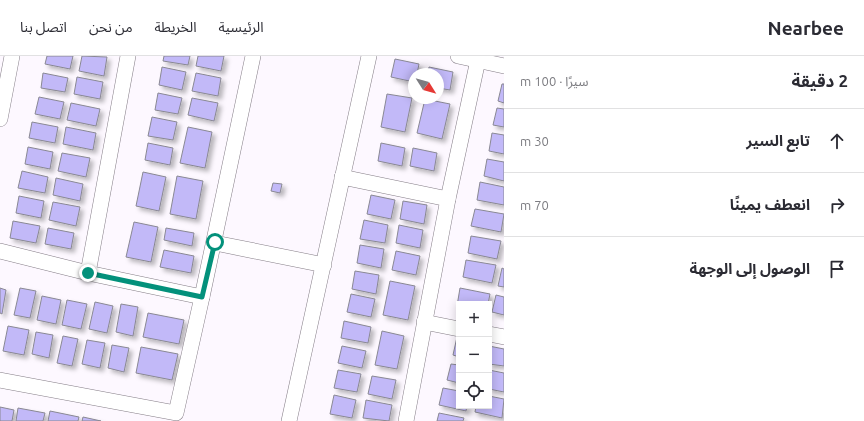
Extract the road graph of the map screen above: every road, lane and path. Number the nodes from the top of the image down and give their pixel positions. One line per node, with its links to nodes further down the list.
1 (12, 56): 8 (street)
2 (128, 56): 14 (street)
3 (254, 56): 11 (street)
4 (369, 56): 9 (street)
5 (458, 56): 6 (street)
6 (478, 60): 7 (street); 10 (street)
7 (504, 66)
8 (0, 119)
9 (342, 177): 10 (street); 13 (street)
10 (448, 199): 16 (street)
11 (215, 242): 13 (street); 15 (street)
12 (0, 251): 14 (street)
13 (324, 265): 21 (street)
14 (88, 273): 15 (street)
15 (202, 297): 20 (street)
16 (424, 322): 17 (street); 22 (street)
17 (456, 328)
18 (492, 335): 19 (street)
19 (504, 337)
20 (0, 380)
21 (289, 421)
22 (406, 421)

